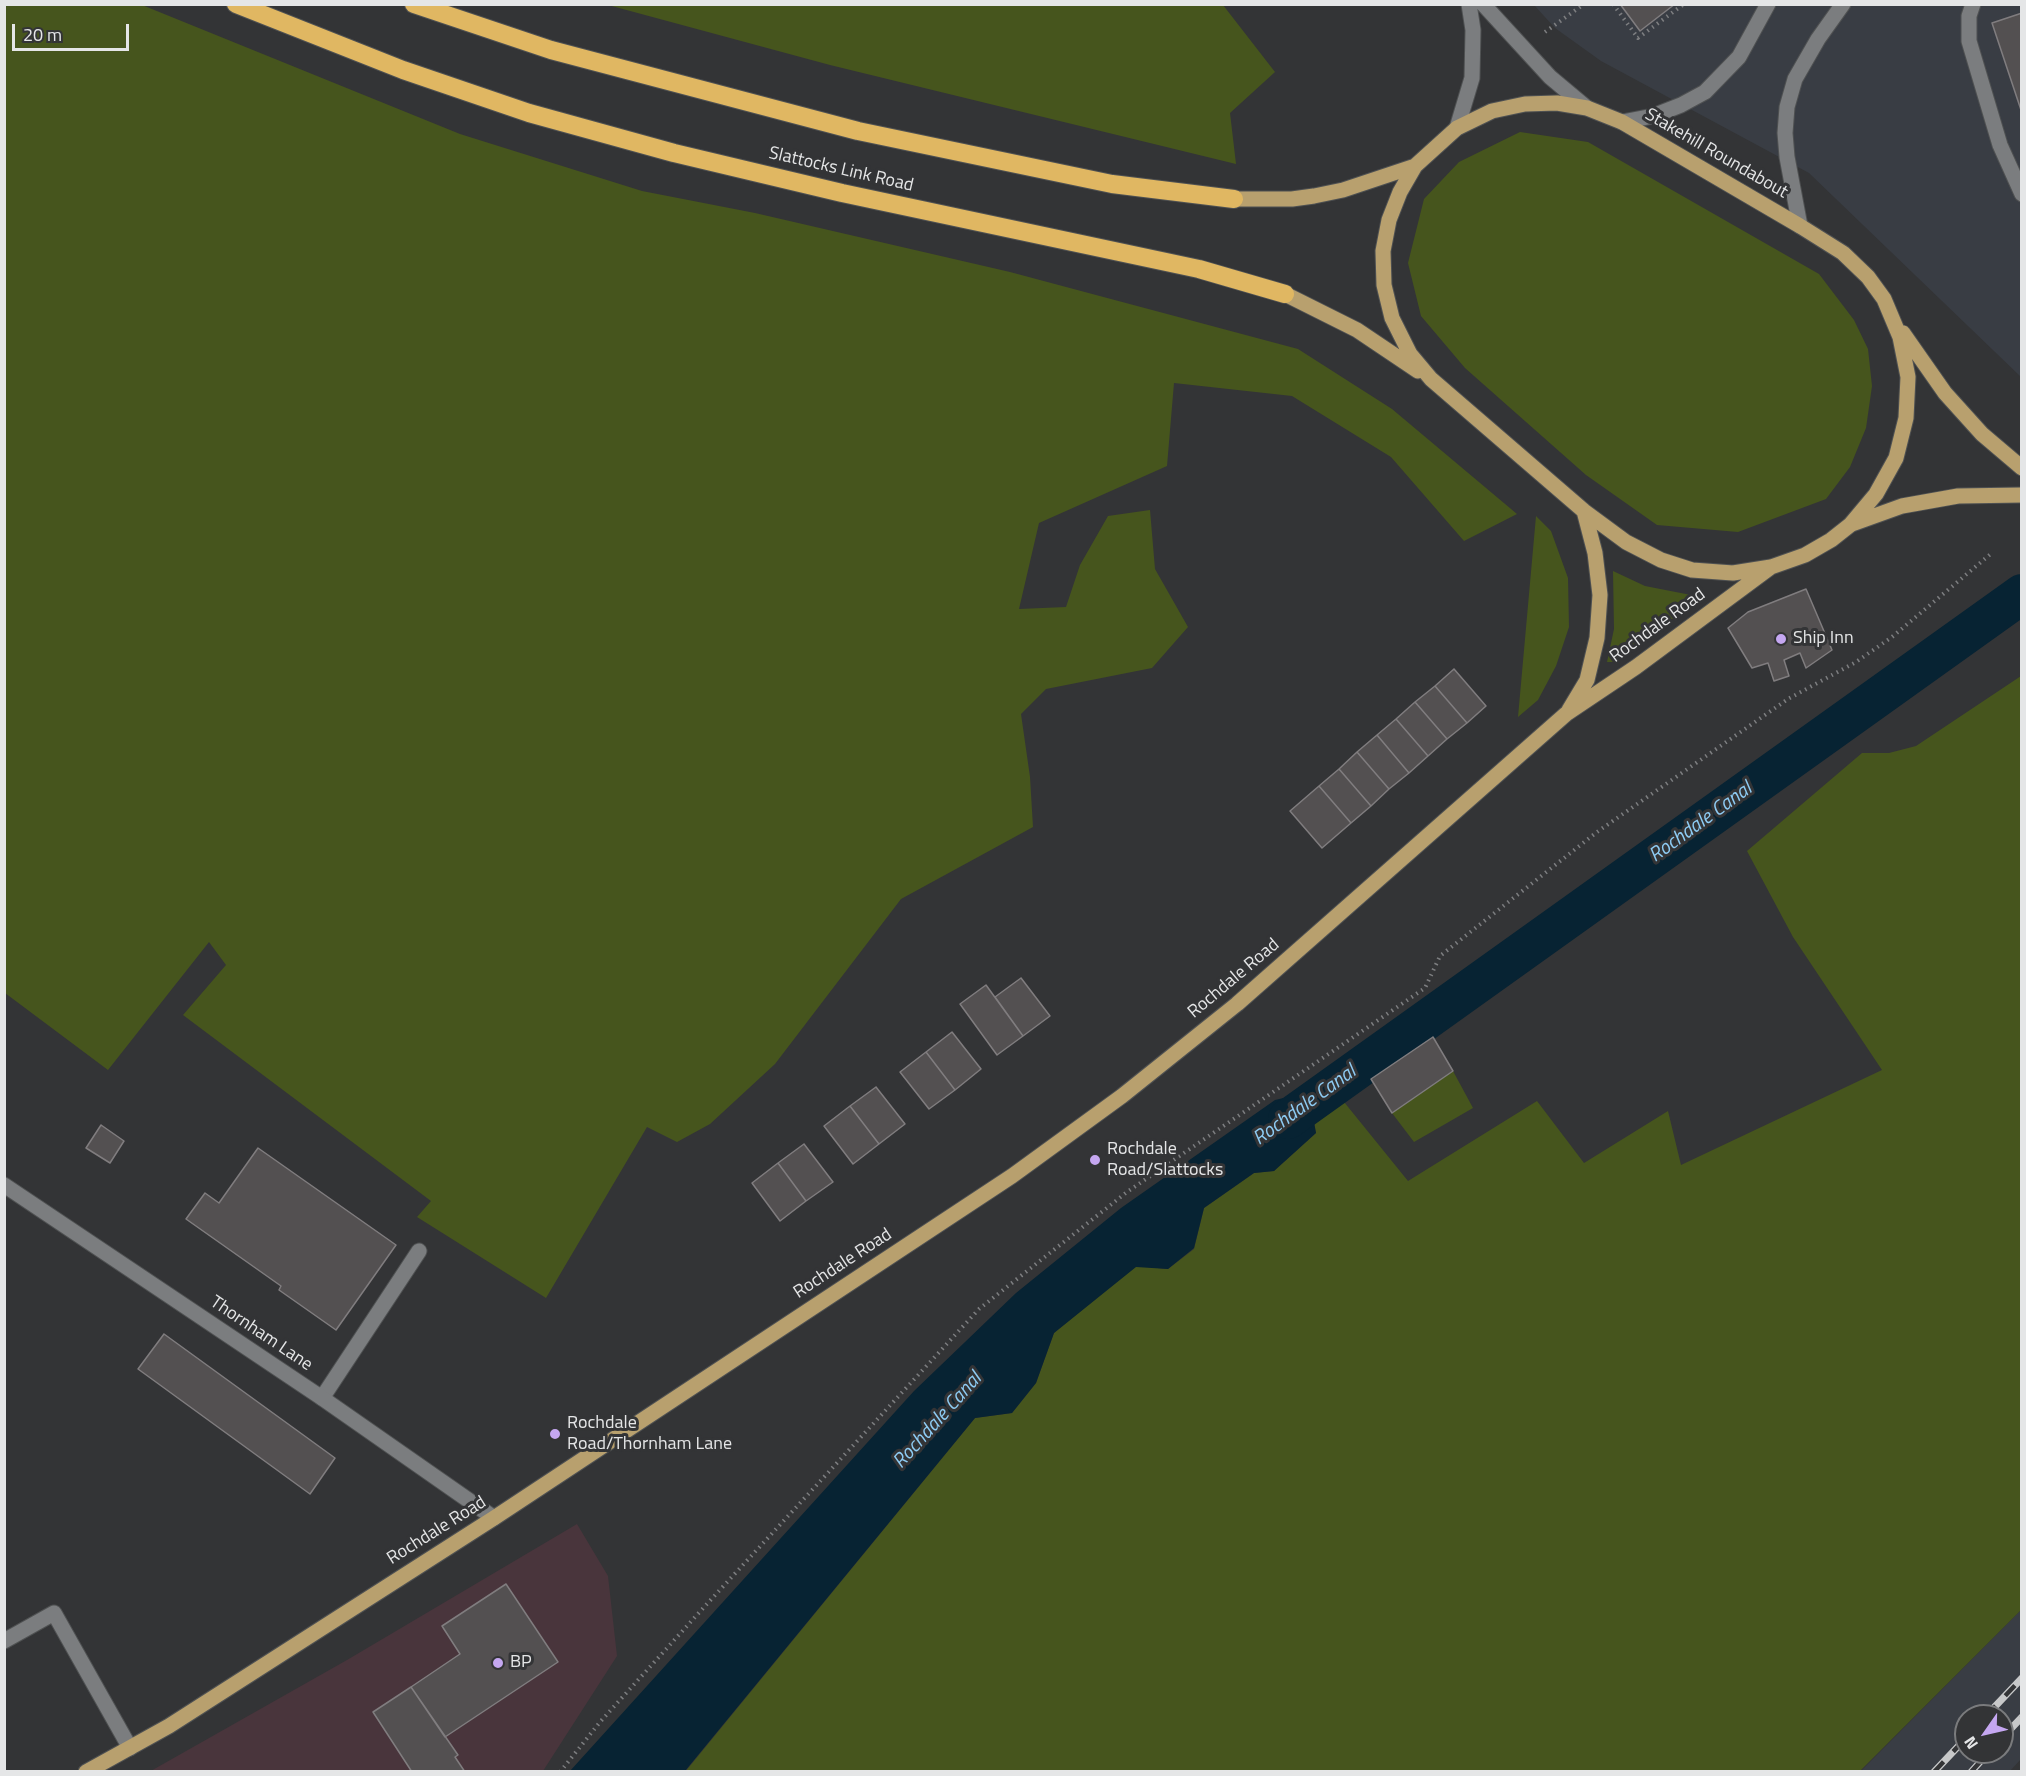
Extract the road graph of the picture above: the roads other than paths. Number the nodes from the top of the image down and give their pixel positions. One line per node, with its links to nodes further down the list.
1 (236, 4): 15 (highway, Slattocks Link Road)
2 (414, 4): 13 (highway)
3 (1468, 4): 10 (street)
4 (1483, 4): 8 (street)
5 (1768, 4): 9 (street)
6 (1843, 4): 14 (street)
7 (1973, 4): 12 (street)
8 (1587, 108): 9 (main road, Stakehill Roundabout); 10 (main road, Stakehill Roundabout)
9 (1622, 122): 14 (main road, Stakehill Roundabout)
10 (1457, 128): 11 (main road, Stakehill Roundabout)
11 (1415, 166): 13 (main road); 17 (main road, Stakehill Roundabout)
12 (2022, 194)
13 (1234, 199)
14 (1800, 226): 16 (main road, Stakehill Roundabout)
15 (1285, 294): 17 (main road, Slattocks Link Road)
16 (1884, 299): 18 (main road); 21 (main road, Stakehill Roundabout)
17 (1431, 379): 20 (main road, Stakehill Roundabout)
18 (2022, 468)
19 (2022, 495): 21 (main road)
20 (1584, 511): 22 (main road, Stakehill Roundabout); 23 (main road, Rochdale Road)
21 (1850, 525): 22 (main road, Stakehill Roundabout)
22 (1771, 567): 23 (main road, Rochdale Road)
23 (1566, 714): 27 (main road, Rochdale Road)
24 (4, 1185): 26 (street, Thornham Lane)
25 (419, 1251): 26 (street)
26 (321, 1398): 27 (street, Thornham Lane)
27 (494, 1518): 29 (main road, Rochdale Road)
28 (4, 1641): 29 (street)
29 (130, 1748): 30 (main road, Rochdale Road)
30 (86, 1772)

